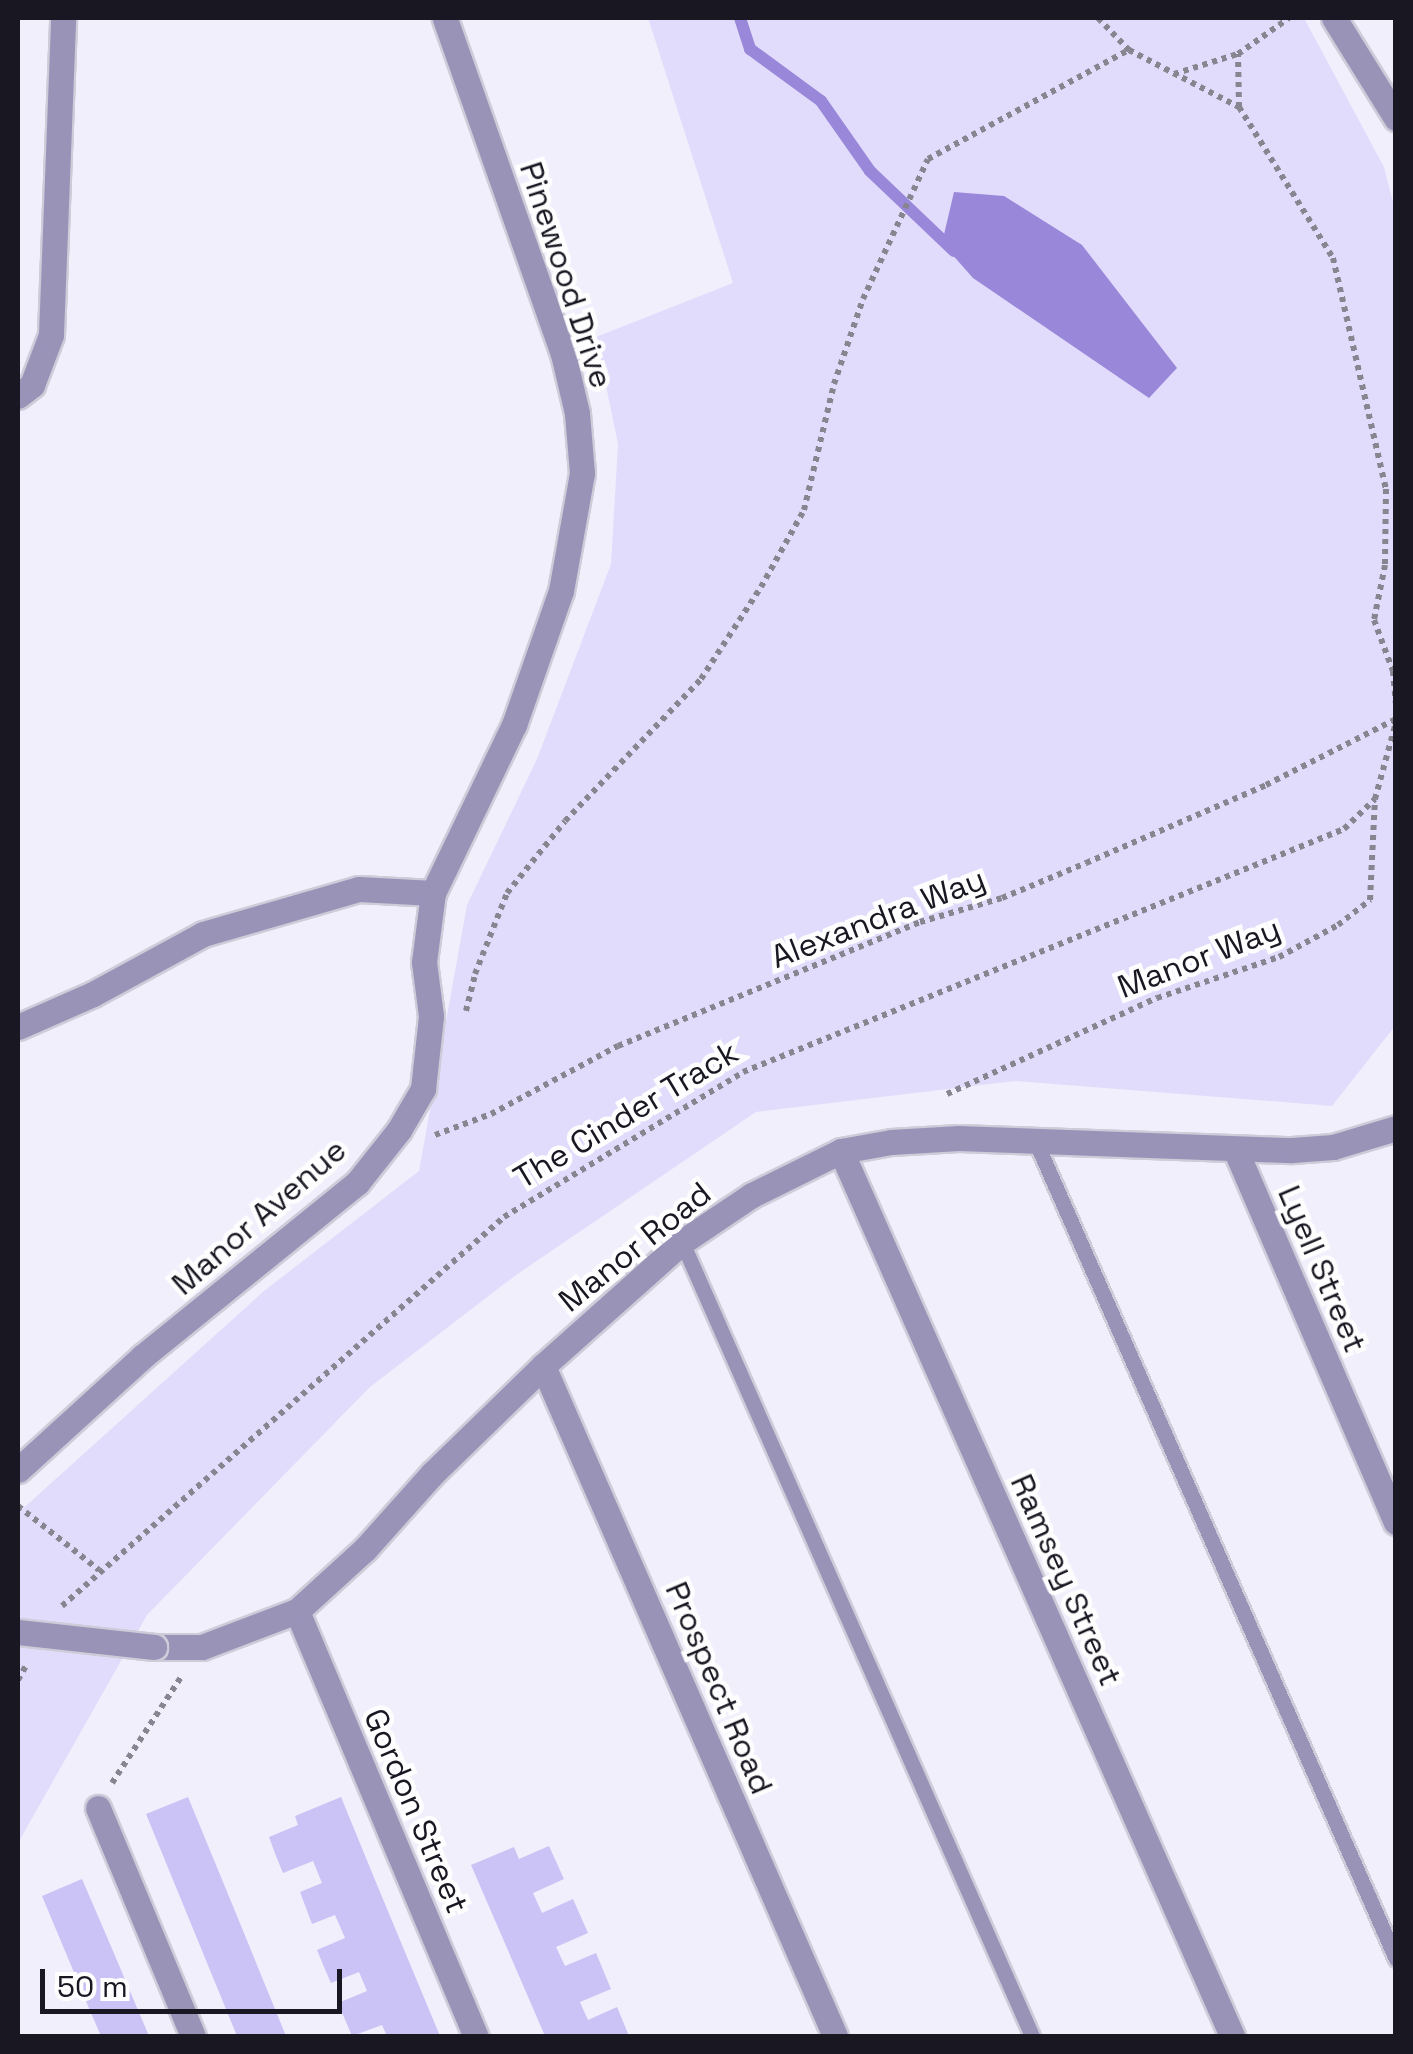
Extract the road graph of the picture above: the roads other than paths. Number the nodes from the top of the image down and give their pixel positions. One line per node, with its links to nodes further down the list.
1 (63, 18): 7 (street)
2 (445, 18): 8 (street, Pinewood Drive)
3 (1334, 18): 5 (street)
4 (1396, 65): 5 (street)
5 (1370, 75): 6 (street)
6 (1396, 118)
7 (18, 396)
8 (434, 893): 9 (street); 16 (street, Manor Avenue)
9 (18, 1027)
10 (1396, 1128): 12 (street, Manor Road)
11 (1035, 1140): 12 (street, Manor Road); 13 (street, Manor Road); 21 (lane)
12 (1236, 1150): 17 (street, Lyell Street)
13 (840, 1151): 14 (street, Manor Road); 26 (street, Ramsey Street)
14 (682, 1242): 15 (street, Manor Road); 25 (lane)
15 (544, 1366): 18 (street, Manor Road); 24 (street, Prospect Road)
16 (18, 1470)
17 (1396, 1522)
18 (297, 1611): 19 (street, Manor Road, bridge); 23 (street, Gordon Street)
19 (27, 1640)
20 (98, 1808): 22 (street)
21 (1396, 1959)
22 (194, 2036)
23 (476, 2036)
24 (835, 2036)
25 (1032, 2036)
26 (1232, 2036)

